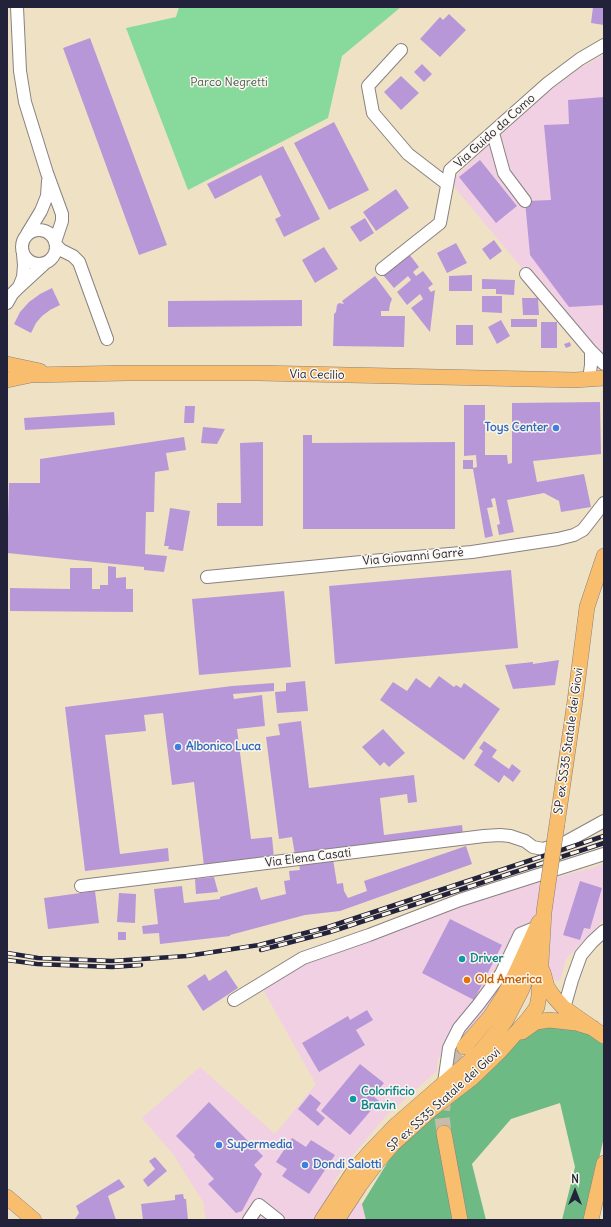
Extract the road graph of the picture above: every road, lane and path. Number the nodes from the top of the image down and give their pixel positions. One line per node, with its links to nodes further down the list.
1 (17, 7): 5 (street)
2 (604, 45): 4 (street, Via Guido da Como)
3 (401, 50): 6 (street)
4 (493, 132): 6 (street, Via Guido da Como); 7 (street)
5 (47, 173): 8 (street); 9 (street)
6 (447, 184): 12 (street, Via Guido da Como)
7 (525, 201)
8 (27, 234): 9 (street); 10 (street)
9 (55, 244): 11 (street); 14 (street)
10 (23, 254): 11 (street); 15 (street)
11 (46, 263): 14 (street); 15 (street)
12 (382, 269)
13 (526, 274): 18 (street)
14 (85, 275): 17 (street)
15 (20, 287): 16 (street)
16 (7, 303)
17 (107, 339)
18 (591, 351): 20 (street); 22 (street)
19 (7, 364): 21 (main road, Via Cecilio)
20 (604, 364)
21 (55, 374): 22 (main road, Via Cecilio); 23 (main road, Via Cecilio)
22 (584, 379): 24 (main road, Via Cecilio)
23 (7, 380)
24 (604, 380)
25 (604, 503): 27 (street, Via Giovanni Garrè)
26 (604, 556): 31 (main road, SP ex SS35 Statale dei Giovi, bridge)
27 (207, 577)
28 (604, 821): 30 (street, Via Elena Casati)
29 (604, 854): 35 (street)
30 (81, 886)
31 (540, 928): 33 (main road, SP ex SS35 Statale dei Giovi); 37 (main road, SP ex SS35 Statale dei Giovi); 39 (main road); 41 (street)
32 (604, 931): 36 (street)
33 (540, 962): 34 (main road, SP ex SS35 Statale dei Giovi); 36 (main road)
34 (539, 996): 36 (main road); 37 (main road); 40 (main road, SP ex SS35 Statale dei Giovi)
35 (234, 1000)
36 (564, 1008): 38 (main road)
37 (506, 1020): 41 (main road, SP ex SS35 Statale dei Giovi)
38 (598, 1032): 40 (main road)
39 (464, 1047)
40 (500, 1052): 41 (main road, SP ex SS35 Statale dei Giovi)
41 (446, 1090): 48 (main road, SP ex SS35 Statale dei Giovi); 49 (main road, SP ex SS35 Statale dei Giovi)
42 (444, 1133): 50 (main road)
43 (604, 1163): 51 (main road)
44 (7, 1197): 45 (main road)
45 (34, 1220)
46 (249, 1220): 47 (street)
47 (278, 1220)
48 (322, 1220)
49 (337, 1220)
50 (460, 1220)
51 (591, 1220)

